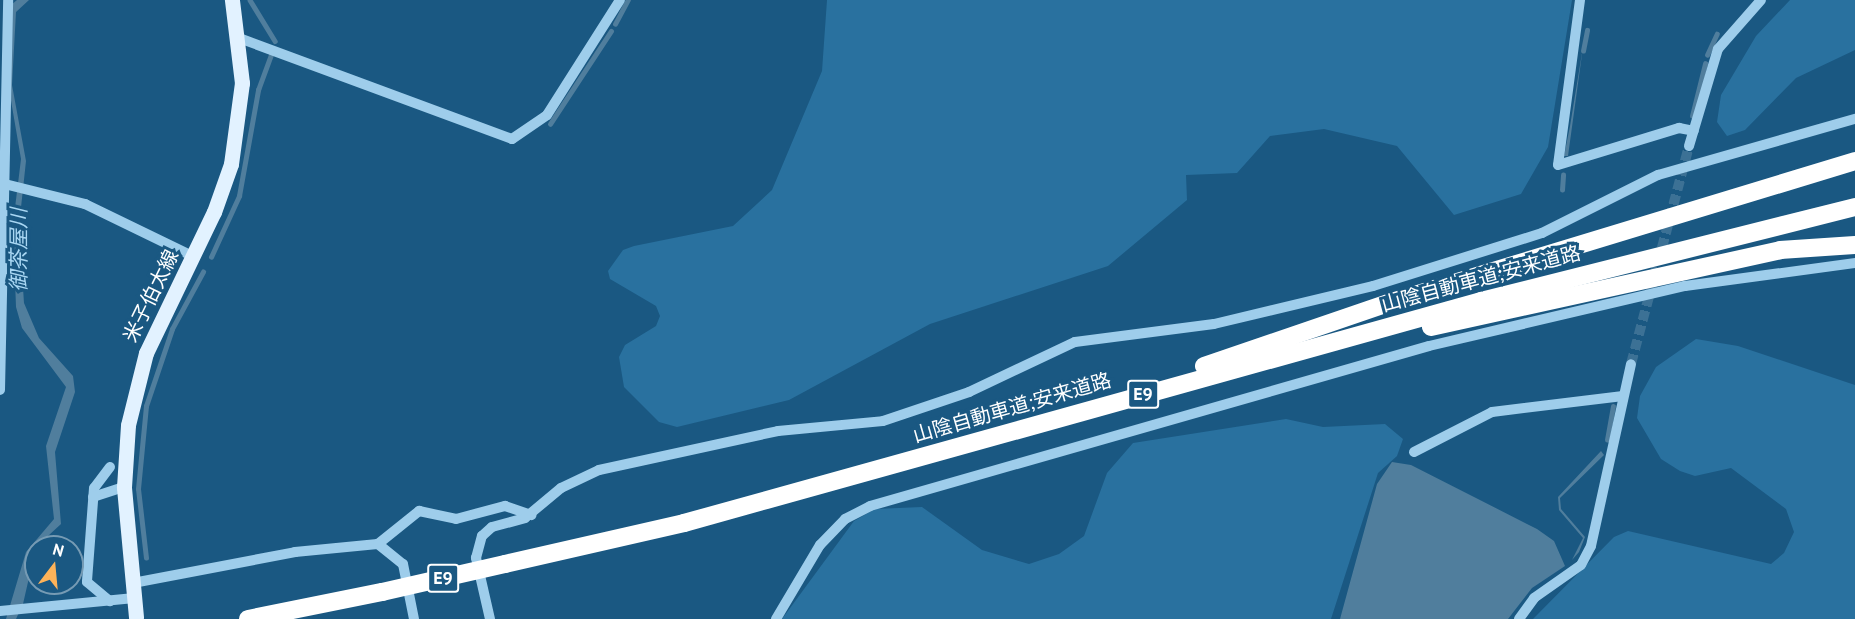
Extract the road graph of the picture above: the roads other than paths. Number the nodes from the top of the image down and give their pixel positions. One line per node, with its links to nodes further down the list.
1 (8, 0): 11 (street)
2 (232, 0): 6 (main road, 米子伯太線)
3 (620, 0): 6 (street)
4 (1580, 0): 8 (street)
5 (1761, 0): 8 (street)
6 (239, 38): 15 (main road, 米子伯太線)
7 (1855, 119): 26 (street)
8 (1694, 131): 9 (street)
9 (1689, 146)
10 (1855, 161): 21 (highway)
11 (1, 183): 14 (street); 15 (street)
12 (1855, 207): 18 (highway, 山陰自動車道;安来道路 / E9)
13 (1855, 245): 18 (highway)
14 (2, 251): 19 (street)
15 (194, 257): 24 (main road, 米子伯太線)
16 (1855, 263): 35 (street)
17 (1631, 364): 20 (street)
18 (1215, 374): 21 (highway, 山陰自動車道;安来道路 / E9)
19 (0, 390)
20 (1623, 396): 22 (street); 36 (street)
21 (1075, 413): 32 (highway, 山陰自動車道;安来道路 / E9, bridge)
22 (1414, 452)
23 (110, 467): 25 (street)
24 (124, 487): 25 (street); 28 (main road, 米子伯太線)
25 (93, 497): 29 (street)
26 (531, 515): 27 (street); 34 (street)
27 (378, 544): 28 (street); 33 (street)
28 (134, 591): 29 (street); 31 (main road, 米子伯太線)
29 (110, 601): 30 (street)
30 (4, 611)
31 (136, 617)
32 (248, 619)
33 (414, 619)
34 (490, 619)
35 (776, 619)
36 (1519, 619)

